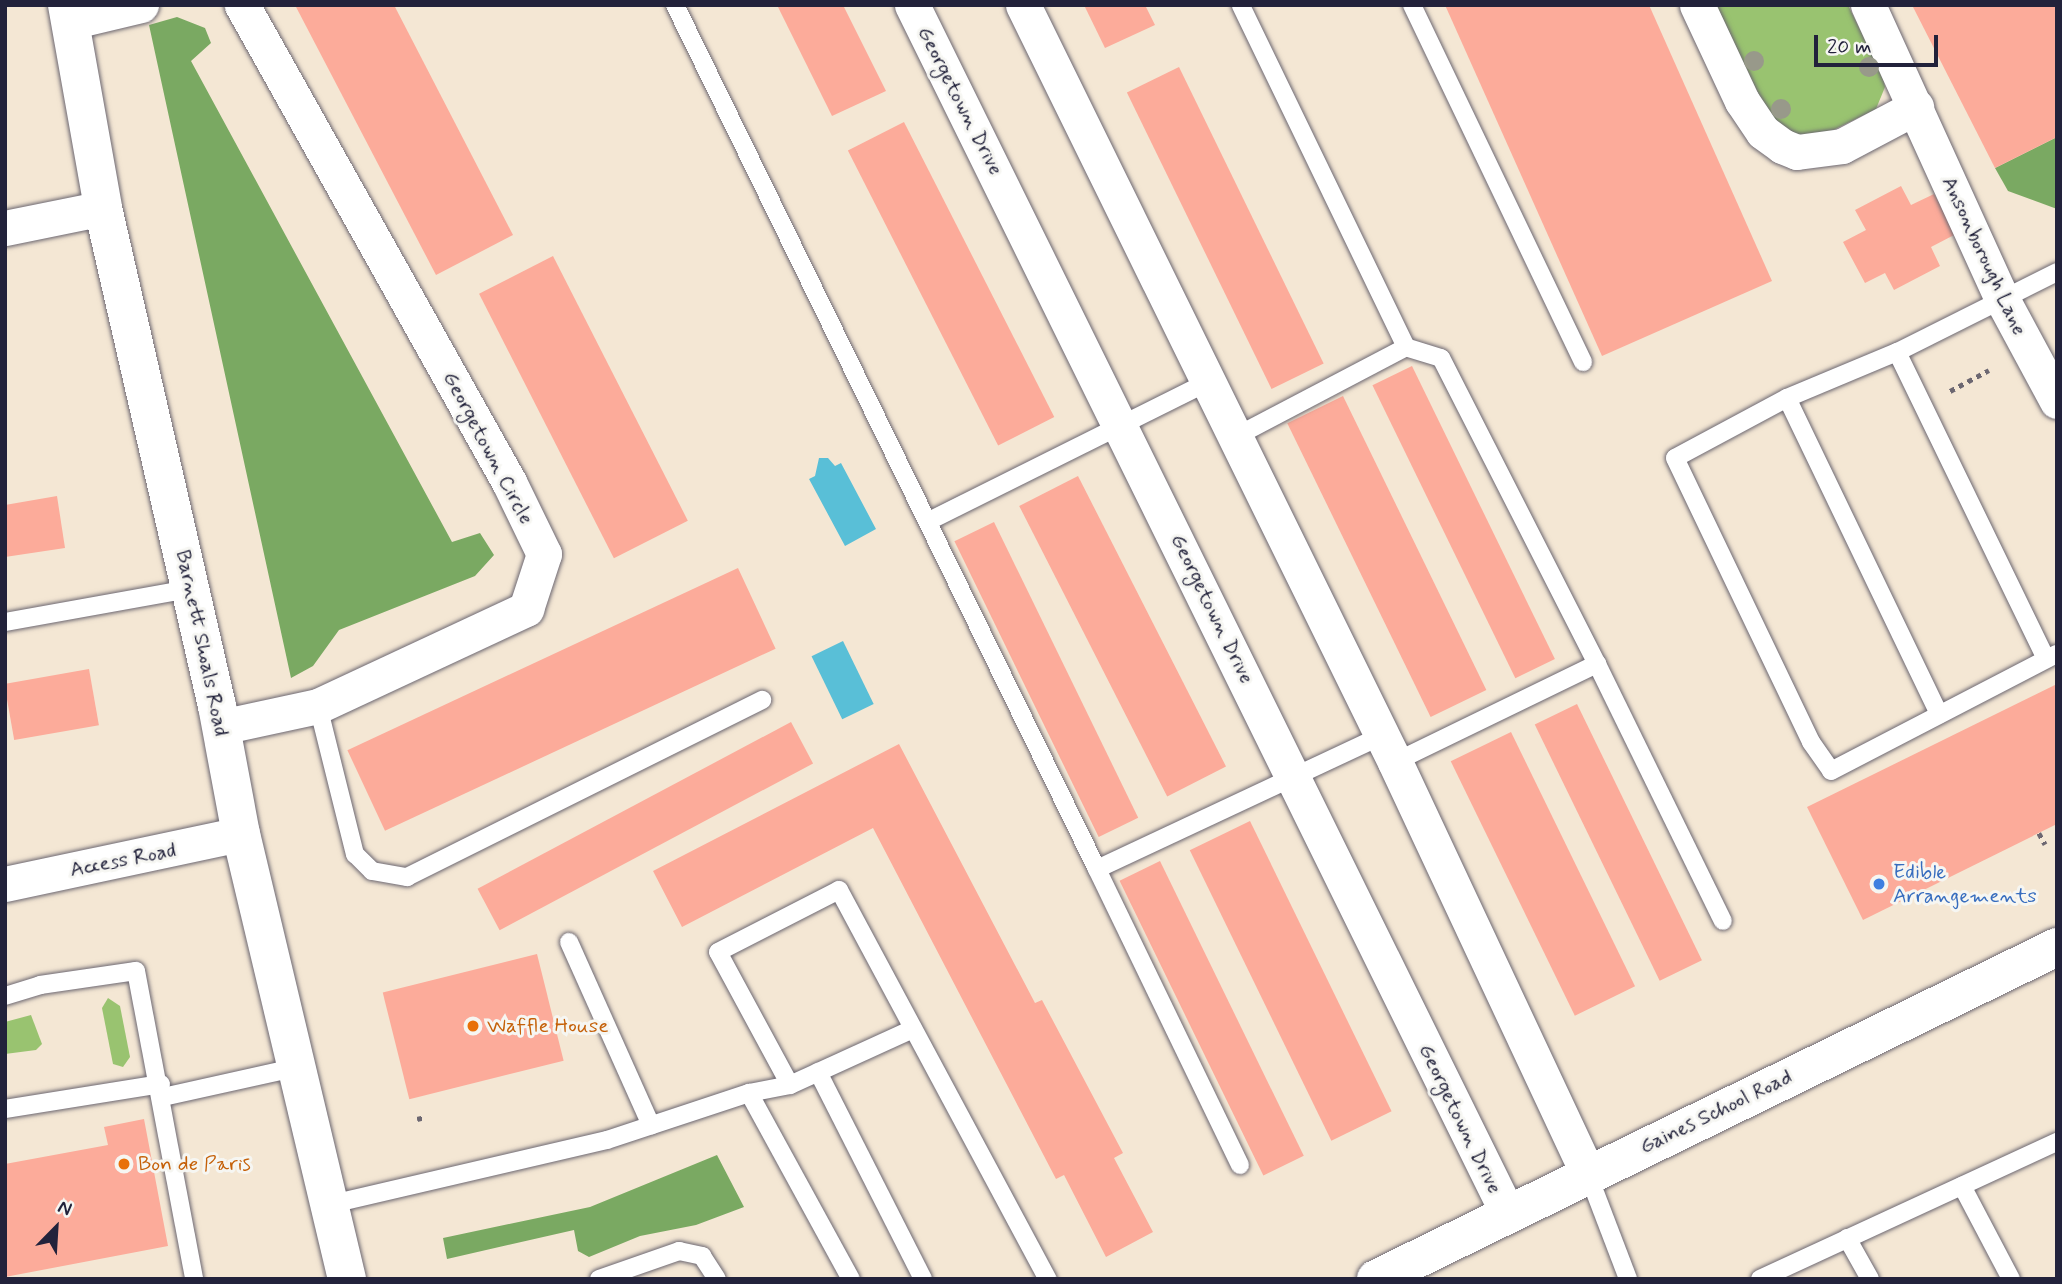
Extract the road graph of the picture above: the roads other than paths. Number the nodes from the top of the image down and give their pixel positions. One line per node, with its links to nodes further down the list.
1 (141, 5): 10 (street)
2 (242, 5): 30 (street, Georgetown Circle)
3 (675, 5): 24 (lane)
4 (912, 5): 22 (street, Georgetown Drive)
5 (1023, 5): 19 (street)
6 (1241, 5): 16 (lane)
7 (1412, 5): 18 (lane)
8 (1697, 5): 11 (street)
9 (1868, 5): 11 (street, Ansonborough Lane)
10 (69, 14): 12 (main road, Barnett Shoals Road)
11 (1916, 107): 15 (street, Ansonborough Lane)
12 (103, 208): 13 (street); 25 (main road, Barnett Shoals Road)
13 (5, 228)
14 (2057, 272): 15 (lane)
15 (2002, 299): 17 (lane); 21 (street, Ansonborough Lane)
16 (1406, 347): 23 (lane); 28 (lane)
17 (1897, 352): 20 (lane); 27 (lane)
18 (1583, 362)
19 (1206, 383): 22 (lane); 23 (street)
20 (1787, 398): 31 (lane); 31 (lane)
21 (2057, 401)
22 (1121, 424): 24 (lane); 34 (street, Georgetown Drive)
23 (1233, 438): 33 (street)
24 (929, 521): 36 (lane)
25 (190, 589): 26 (lane); 32 (main road, Barnett Shoals Road)
26 (5, 622)
27 (2052, 657): 31 (lane)
28 (1597, 664): 33 (lane); 38 (lane)
29 (762, 700): 30 (lane)
30 (318, 706): 32 (street, Georgetown Circle)
31 (1939, 714)
32 (221, 727): 35 (main road, Barnett Shoals Road)
33 (1388, 749): 34 (lane); 52 (street)
34 (1293, 775): 36 (lane); 55 (street, Georgetown Drive)
35 (241, 834): 37 (street, Access Road); 43 (main road, Barnett Shoals Road)
36 (1097, 869): 51 (lane)
37 (5, 884)
38 (1723, 921)
39 (569, 942): 49 (lane)
40 (2057, 947): 52 (main road, Gaines School Road)
41 (5, 996): 46 (lane)
42 (913, 1029): 44 (lane); 45 (lane); 63 (lane)
43 (298, 1067): 46 (lane); 54 (main road, Barnett Shoals Road)
44 (818, 1072): 45 (lane); 62 (lane)
45 (790, 1085): 47 (lane)
46 (162, 1091): 48 (lane); 57 (lane)
47 (749, 1093): 49 (lane); 61 (lane)
48 (5, 1109)
49 (651, 1125): 54 (lane)
50 (2057, 1142): 53 (lane)
51 (1240, 1165)
52 (1588, 1174): 55 (main road, Gaines School Road); 65 (lane)
53 (1962, 1186): 56 (lane); 68 (lane)
54 (331, 1204): 58 (main road, Barnett Shoals Road)
55 (1508, 1214): 64 (main road, Gaines School Road)
56 (1847, 1238): 66 (lane); 67 (lane)
57 (194, 1279)
58 (348, 1279)
59 (599, 1279): 60 (lane)
60 (717, 1279)
61 (851, 1279)
62 (923, 1279)
63 (1048, 1279)
64 (1376, 1279)
65 (1628, 1279)
66 (1760, 1279)
67 (1870, 1279)
68 (2011, 1279)

